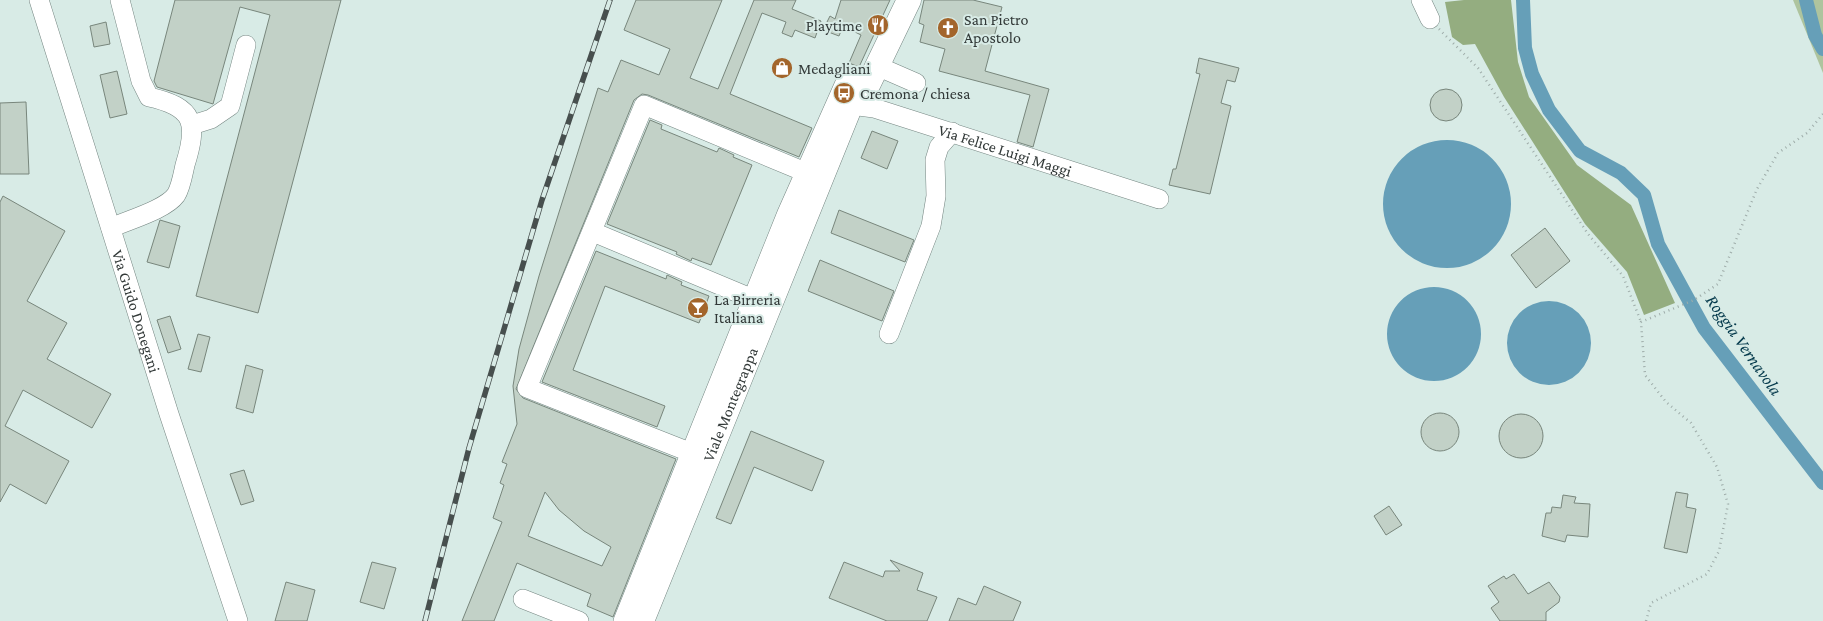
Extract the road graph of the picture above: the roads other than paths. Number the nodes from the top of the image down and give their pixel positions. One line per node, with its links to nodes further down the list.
1 (39, 0): 14 (street, Via Guido Donegani)
2 (120, 0): 10 (street)
3 (909, 0): 7 (main road, Viale Montegrappa)
4 (1421, 0): 5 (street)
5 (1430, 19)
6 (246, 45): 10 (street)
7 (873, 74): 8 (street); 9 (main road, Viale Montegrappa); 12 (street)
8 (916, 83)
9 (852, 105): 11 (street, Via Felice Luigi Maggi); 19 (main road, Viale Montegrappa)
10 (192, 125): 14 (street)
11 (952, 132): 13 (street, Via Felice Luigi Maggi); 17 (street)
12 (806, 172): 15 (street, Viale Montegrappa); 16 (street)
13 (1158, 199)
14 (111, 228): 21 (street, Via Guido Donegani)
15 (593, 232): 16 (street); 18 (street, Viale Montegrappa)
16 (753, 299): 18 (street)
17 (889, 334)
18 (692, 453): 19 (street)
19 (652, 573): 23 (street); 24 (main road, Viale Montegrappa)
20 (524, 599): 22 (street)
21 (238, 621)
22 (579, 621)
23 (623, 621)
24 (642, 621)

